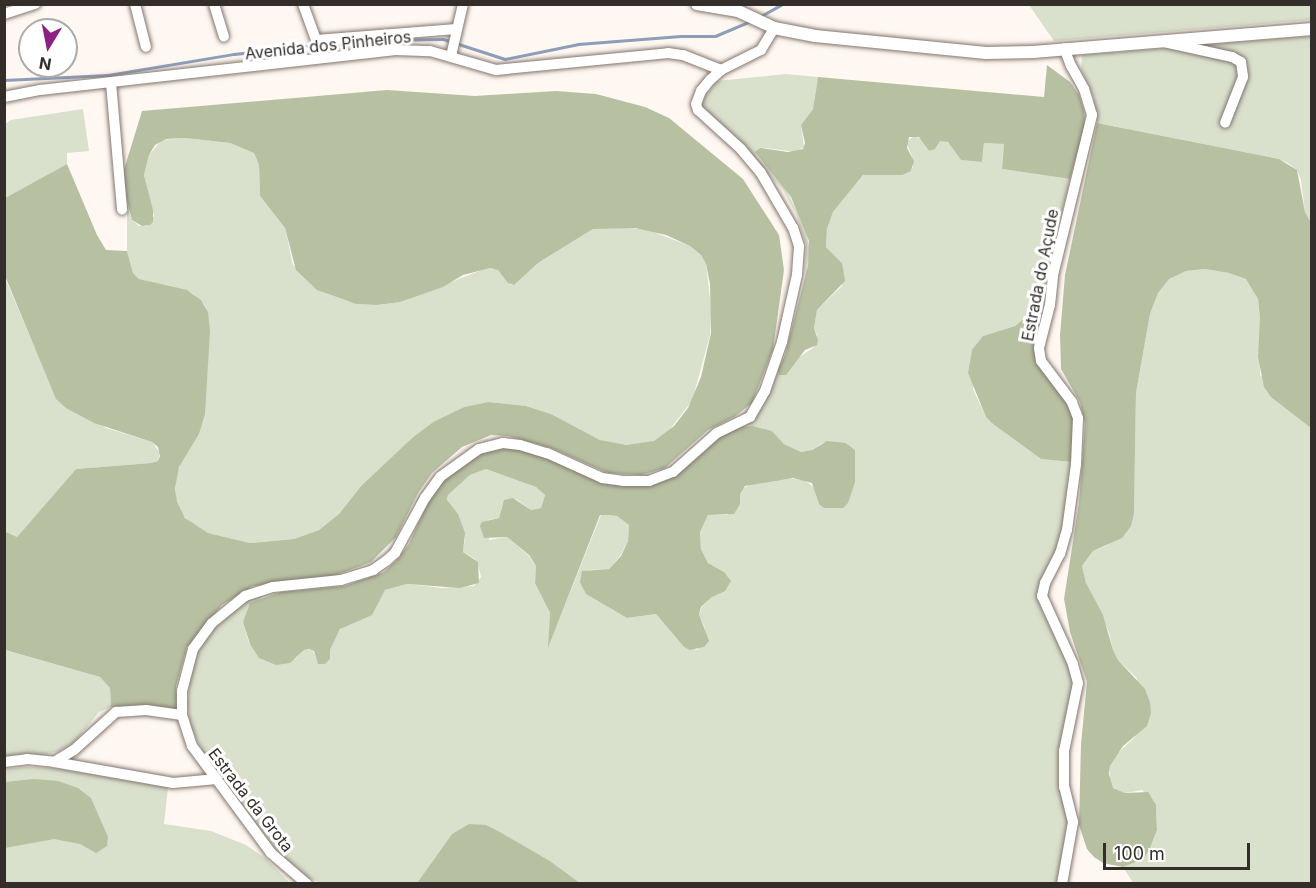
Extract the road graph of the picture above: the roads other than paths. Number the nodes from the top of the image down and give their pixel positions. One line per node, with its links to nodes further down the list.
1 (34, 4): 7 (street)
2 (135, 4): 15 (street)
3 (214, 4): 13 (street)
4 (303, 4): 12 (street)
5 (463, 4): 12 (street)
6 (697, 4): 8 (street)
7 (19, 7): 9 (street)
8 (740, 9): 10 (street)
9 (4, 14)
10 (771, 27): 16 (street); 18 (street)
11 (1311, 29): 14 (street)
12 (456, 32): 17 (street)
13 (224, 36)
14 (1164, 42): 16 (street); 21 (street)
15 (146, 47)
16 (1065, 48): 28 (street, Estrada do Açude)
17 (451, 53): 18 (street, Avenida dos Pinheiros); 19 (street, Avenida dos Pinheiros)
18 (722, 70): 23 (street, Estrada da Grota)
19 (111, 83): 20 (street, Avenida dos Pinheiros); 22 (street)
20 (4, 97)
21 (1225, 123)
22 (122, 210)
23 (182, 714): 25 (street); 26 (street, Estrada da Grota)
24 (4, 762): 25 (street)
25 (54, 762): 26 (street)
26 (217, 779): 27 (street, Estrada da Grota)
27 (307, 884)
28 (1062, 884)

